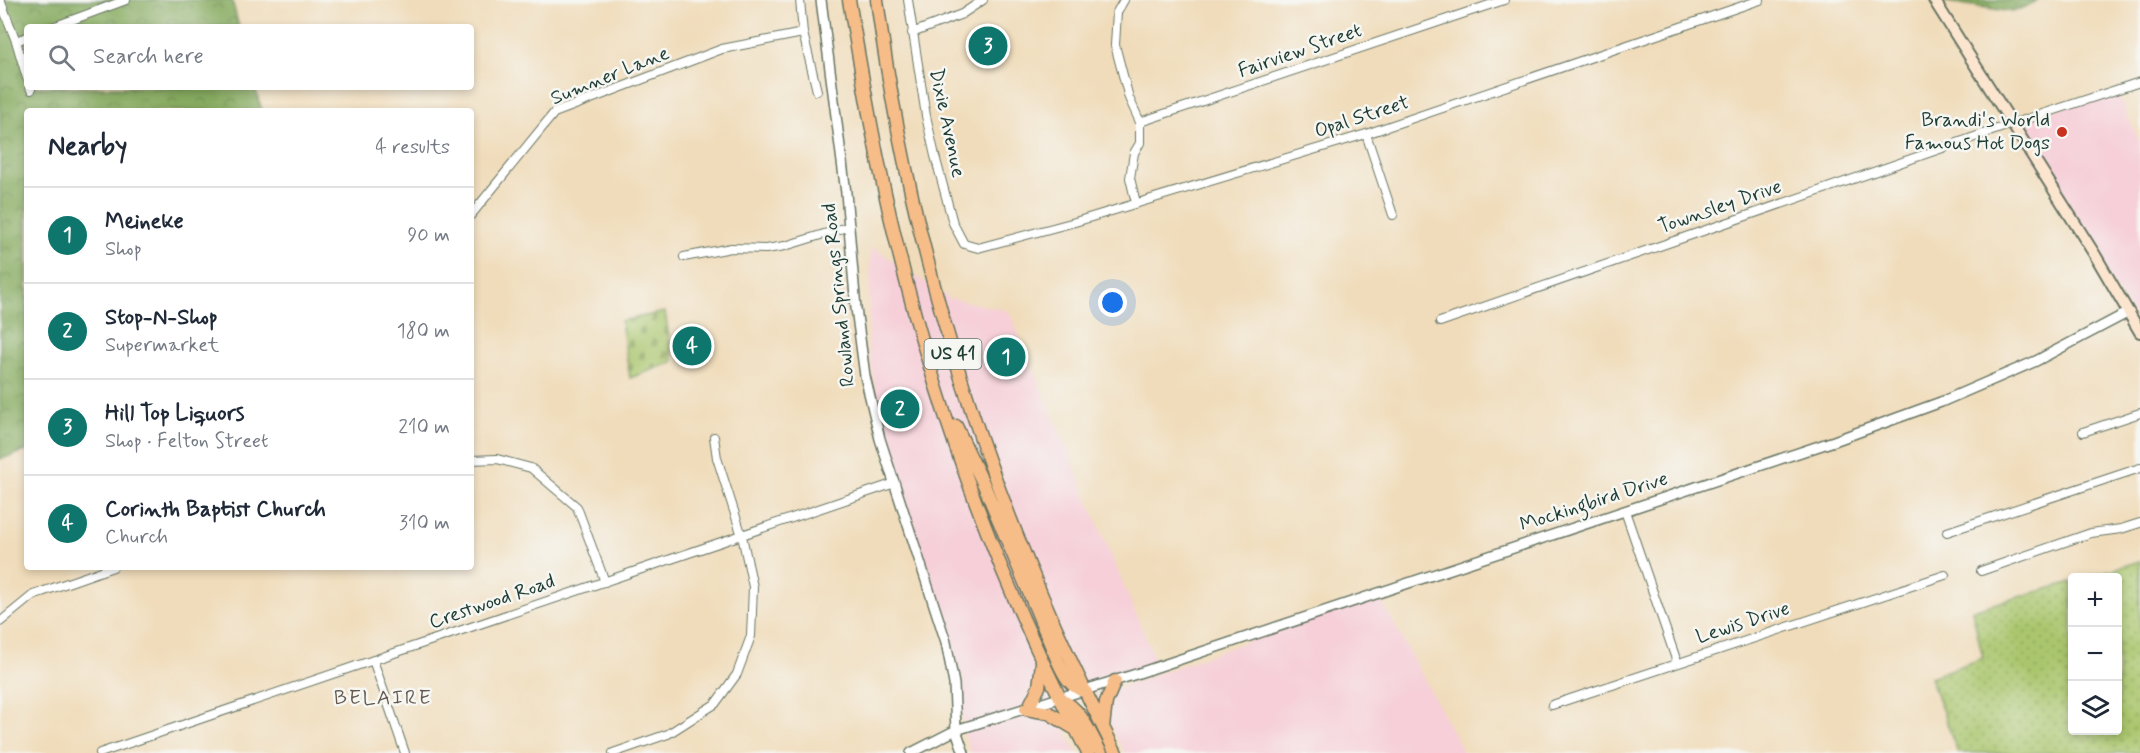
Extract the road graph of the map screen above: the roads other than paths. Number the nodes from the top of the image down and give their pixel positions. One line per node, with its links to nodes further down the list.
1 (0, 0): 17 (street)
2 (126, 0): 13 (street)
3 (801, 0): 14 (street)
4 (821, 0): 27 (street, Rowland Springs Road)
5 (849, 0): 34 (main road, US 41)
6 (877, 0): 53 (main road, US 41)
7 (908, 0): 15 (street, Dixie Avenue)
8 (983, 0): 15 (street)
9 (1124, 0): 21 (street)
10 (1504, 0): 21 (street, Fairview Street)
11 (1761, 0): 23 (street, Opal Street)
12 (1934, 0): 22 (main road)
13 (61, 24)
14 (803, 33): 20 (street); 25 (street, Sumner Lane)
15 (912, 33): 28 (street, Dixie Avenue)
16 (24, 37): 17 (street)
17 (16, 41): 18 (street)
18 (24, 68)
19 (2140, 82): 22 (street, Townsley Drive)
20 (816, 91)
21 (1140, 123): 24 (street)
22 (2012, 124): 30 (main road); 31 (street, Townsley Drive)
23 (1366, 134): 24 (street, Opal Street); 26 (street)
24 (1136, 203): 28 (street, Opal Street)
25 (474, 211)
26 (1393, 215)
27 (850, 226): 29 (street); 39 (street, Rowland Springs Road)
28 (969, 247)
29 (684, 257)
30 (2129, 312): 32 (main road); 40 (street, Mockingbird Drive)
31 (1440, 322)
32 (2140, 332)
33 (2140, 413): 35 (street)
34 (946, 414): 49 (main road, US 41); 53 (main road)
35 (2083, 432)
36 (714, 437): 43 (street)
37 (474, 460): 47 (street)
38 (2140, 468): 42 (street)
39 (895, 483): 43 (street, Crestwood Road); 59 (street, Rowland Springs Road)
40 (1625, 511): 51 (street); 52 (street, Mockingbird Drive)
41 (2140, 523): 45 (street)
42 (1947, 532)
43 (742, 536): 47 (street, Crestwood Road); 62 (street)
44 (104, 570): 48 (street)
45 (1981, 571)
46 (1944, 575): 51 (street, Lewis Drive)
47 (605, 582): 50 (street, Crestwood Road)
48 (0, 622)
49 (1042, 659): 54 (main road, US 41); 56 (main road)
50 (373, 660): 60 (street, Crestwood Road); 61 (street)
51 (1677, 662): 55 (street, Lewis Drive)
52 (1115, 681): 53 (street, Mockingbird Drive); 57 (main road)
53 (1084, 691): 54 (street, Mockingbird Drive); 57 (main road, US 41)
54 (1060, 699): 56 (street, Mockingbird Drive); 58 (main road, US 41); 66 (main road)
55 (1552, 705)
56 (1027, 709): 58 (main road); 59 (street, Mockingbird Drive)
57 (1103, 728): 67 (main road, US 41)
58 (1075, 729): 65 (main road, US 41)
59 (956, 730): 63 (street, Mockingbird Drive); 64 (street, Rowland Springs Road)
60 (100, 753)
61 (405, 753)
62 (613, 753)
63 (911, 753)
64 (964, 753)
65 (1088, 753)
66 (1101, 753)
67 (1116, 753)

